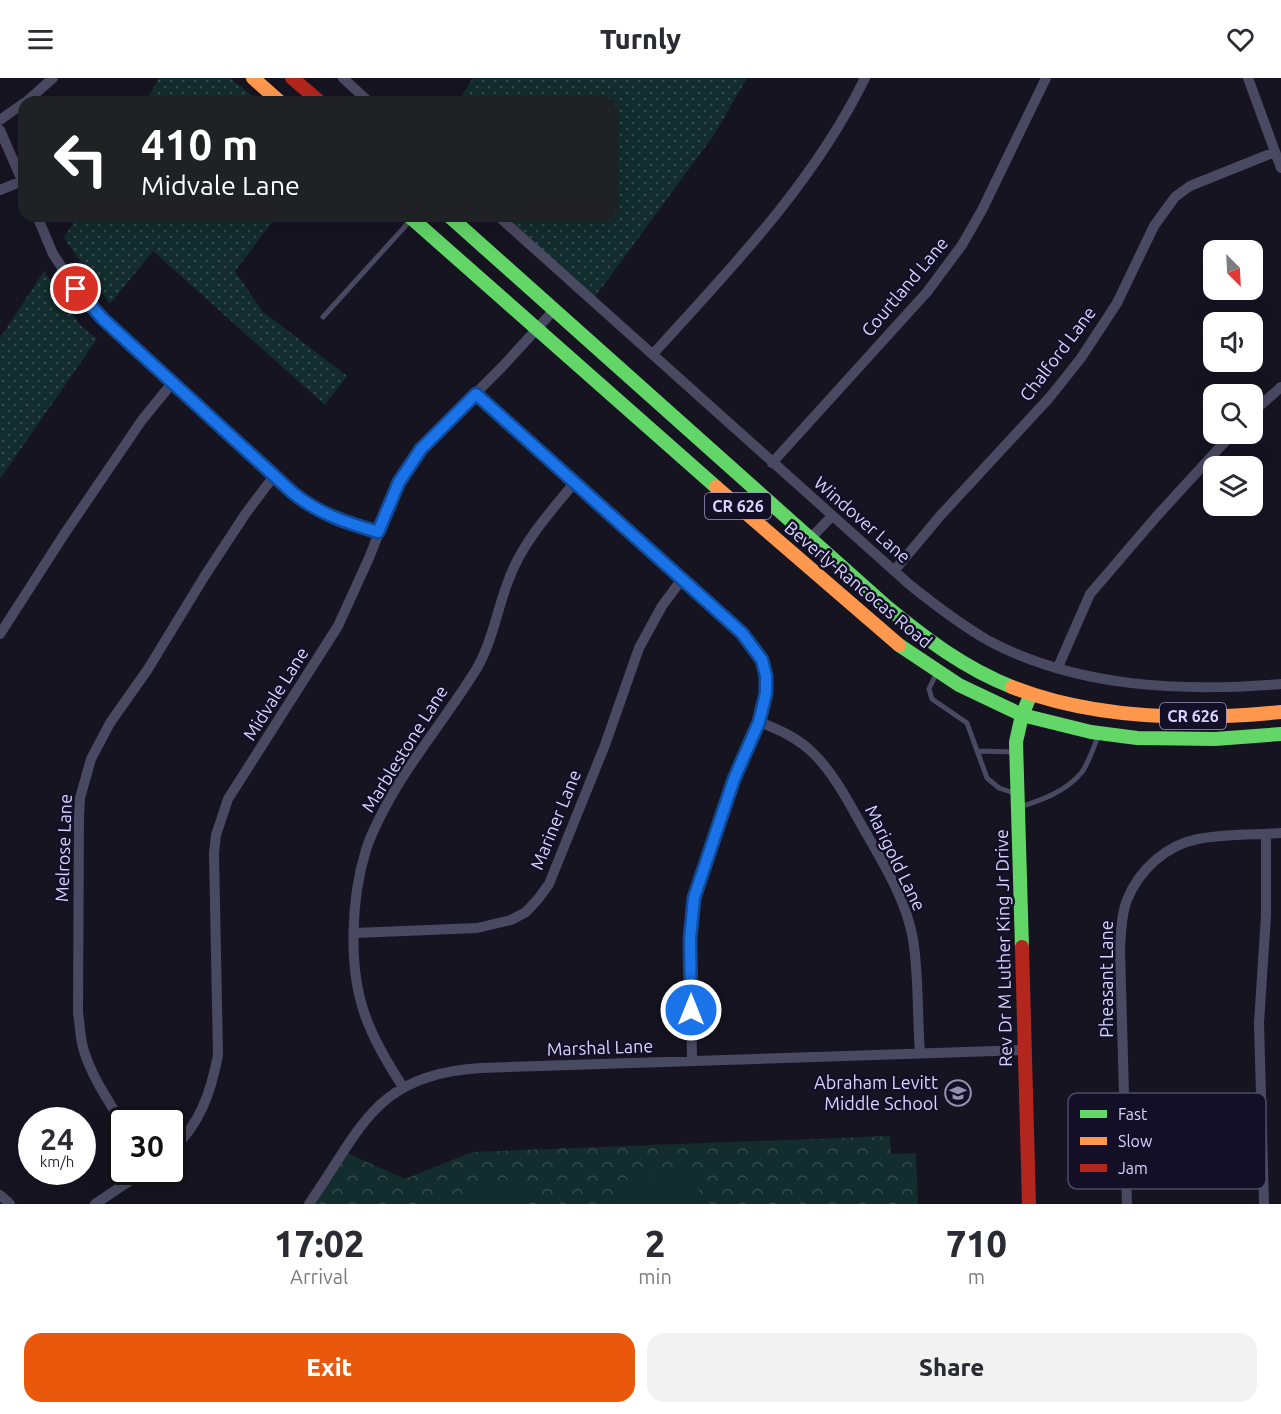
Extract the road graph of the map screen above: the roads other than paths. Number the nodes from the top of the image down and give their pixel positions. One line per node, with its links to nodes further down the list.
1 (53, 78): 8 (street)
2 (253, 78): 9 (main road)
3 (292, 78): 10 (main road)
4 (865, 78): 28 (street)
5 (1046, 78): 34 (street, Courtland Lane)
6 (1248, 78): 15 (street)
7 (345, 79): 11 (street)
8 (33, 96)
9 (273, 96)
10 (313, 96)
11 (363, 96)
12 (18, 108): 13 (street)
13 (0, 120)
14 (0, 130): 17 (street)
15 (1275, 152): 16 (street); 41 (street, Chalford Lane)
16 (1281, 168)
17 (18, 171)
18 (18, 185): 19 (street)
19 (0, 190)
20 (40, 222): 29 (street)
21 (408, 222): 26 (lane)
22 (418, 222): 27 (main road, Beverly-Rancocas Road / CR 626)
23 (456, 222): 25 (main road, Beverly-Rancocas Road / CR 626)
24 (505, 222): 28 (street, Windover Lane)
25 (554, 310): 27 (street, Midvale Lane); 40 (main road, Beverly-Rancocas Road / CR 626)
26 (323, 317)
27 (538, 330): 31 (street, Midvale Lane); 36 (main road, Beverly-Rancocas Road / CR 626)
28 (653, 354): 34 (street, Windover Lane)
29 (173, 382): 35 (street); 43 (street)
30 (1281, 387): 32 (street)
31 (476, 394): 37 (street); 39 (street, Midvale Lane)
32 (1263, 403)
33 (1223, 444): 44 (street)
34 (772, 463): 38 (street, Windover Lane)
35 (274, 476): 39 (street); 65 (street, Melrose Lane)
36 (704, 477): 40 (main road); 45 (main road, Beverly-Rancocas Road / CR 626)
37 (575, 482): 42 (street); 58 (street, Marblestone Lane)
38 (832, 516): 40 (street); 41 (street, Windover Lane)
39 (378, 532): 66 (street, Midvale Lane)
40 (811, 538): 47 (main road, Beverly-Rancocas Road / CR 626)
41 (894, 571): 44 (street, Windover Lane)
42 (682, 579): 50 (street); 58 (street, Mariner Lane)
43 (0, 634)
44 (1058, 667): 46 (street, Windover Lane)
45 (937, 671): 49 (main road, Beverly-Rancocas Road / CR 626); 53 (lane)
46 (1281, 684)
47 (1031, 694): 48 (main road, Beverly-Rancocas Road / CR 626); 49 (main road, Rev Dr M Luther King Jr Drive)
48 (1281, 712)
49 (1022, 715): 51 (main road, Beverly-Rancocas Road / CR 626); 54 (main road, Rev Dr M Luther King Jr Drive)
50 (759, 722): 60 (street, Marigold Lane); 61 (street)
51 (1100, 733): 52 (main road, Beverly-Rancocas Road / CR 626); 55 (lane)
52 (1281, 734)
53 (977, 751): 54 (lane); 55 (lane)
54 (1017, 752): 55 (main road, Rev Dr M Luther King Jr Drive)
55 (1018, 801): 59 (main road, Rev Dr M Luther King Jr Drive)
56 (1266, 834): 57 (street, Pheasant Lane); 63 (street, Pheasant Lane); 64 (street)
57 (1281, 834)
58 (355, 933): 62 (street, Marblestone Lane)
59 (1025, 1050): 60 (street, Marshal Lane); 74 (main road, Rev Dr M Luther King Jr Drive)
60 (920, 1053): 61 (street, Marshal Lane)
61 (692, 1060): 62 (street, Marshal Lane)
62 (403, 1087): 73 (street, Marshal Lane)
63 (1124, 1093)
64 (1261, 1093)
65 (113, 1107)
66 (186, 1135)
67 (124, 1185): 72 (street)
68 (1127, 1189): 75 (street, Pheasant Lane)
69 (1264, 1189): 76 (street)
70 (0, 1195): 71 (street)
71 (10, 1204)
72 (95, 1204)
73 (309, 1204)
74 (1029, 1204)
75 (1127, 1204)
76 (1264, 1204)

